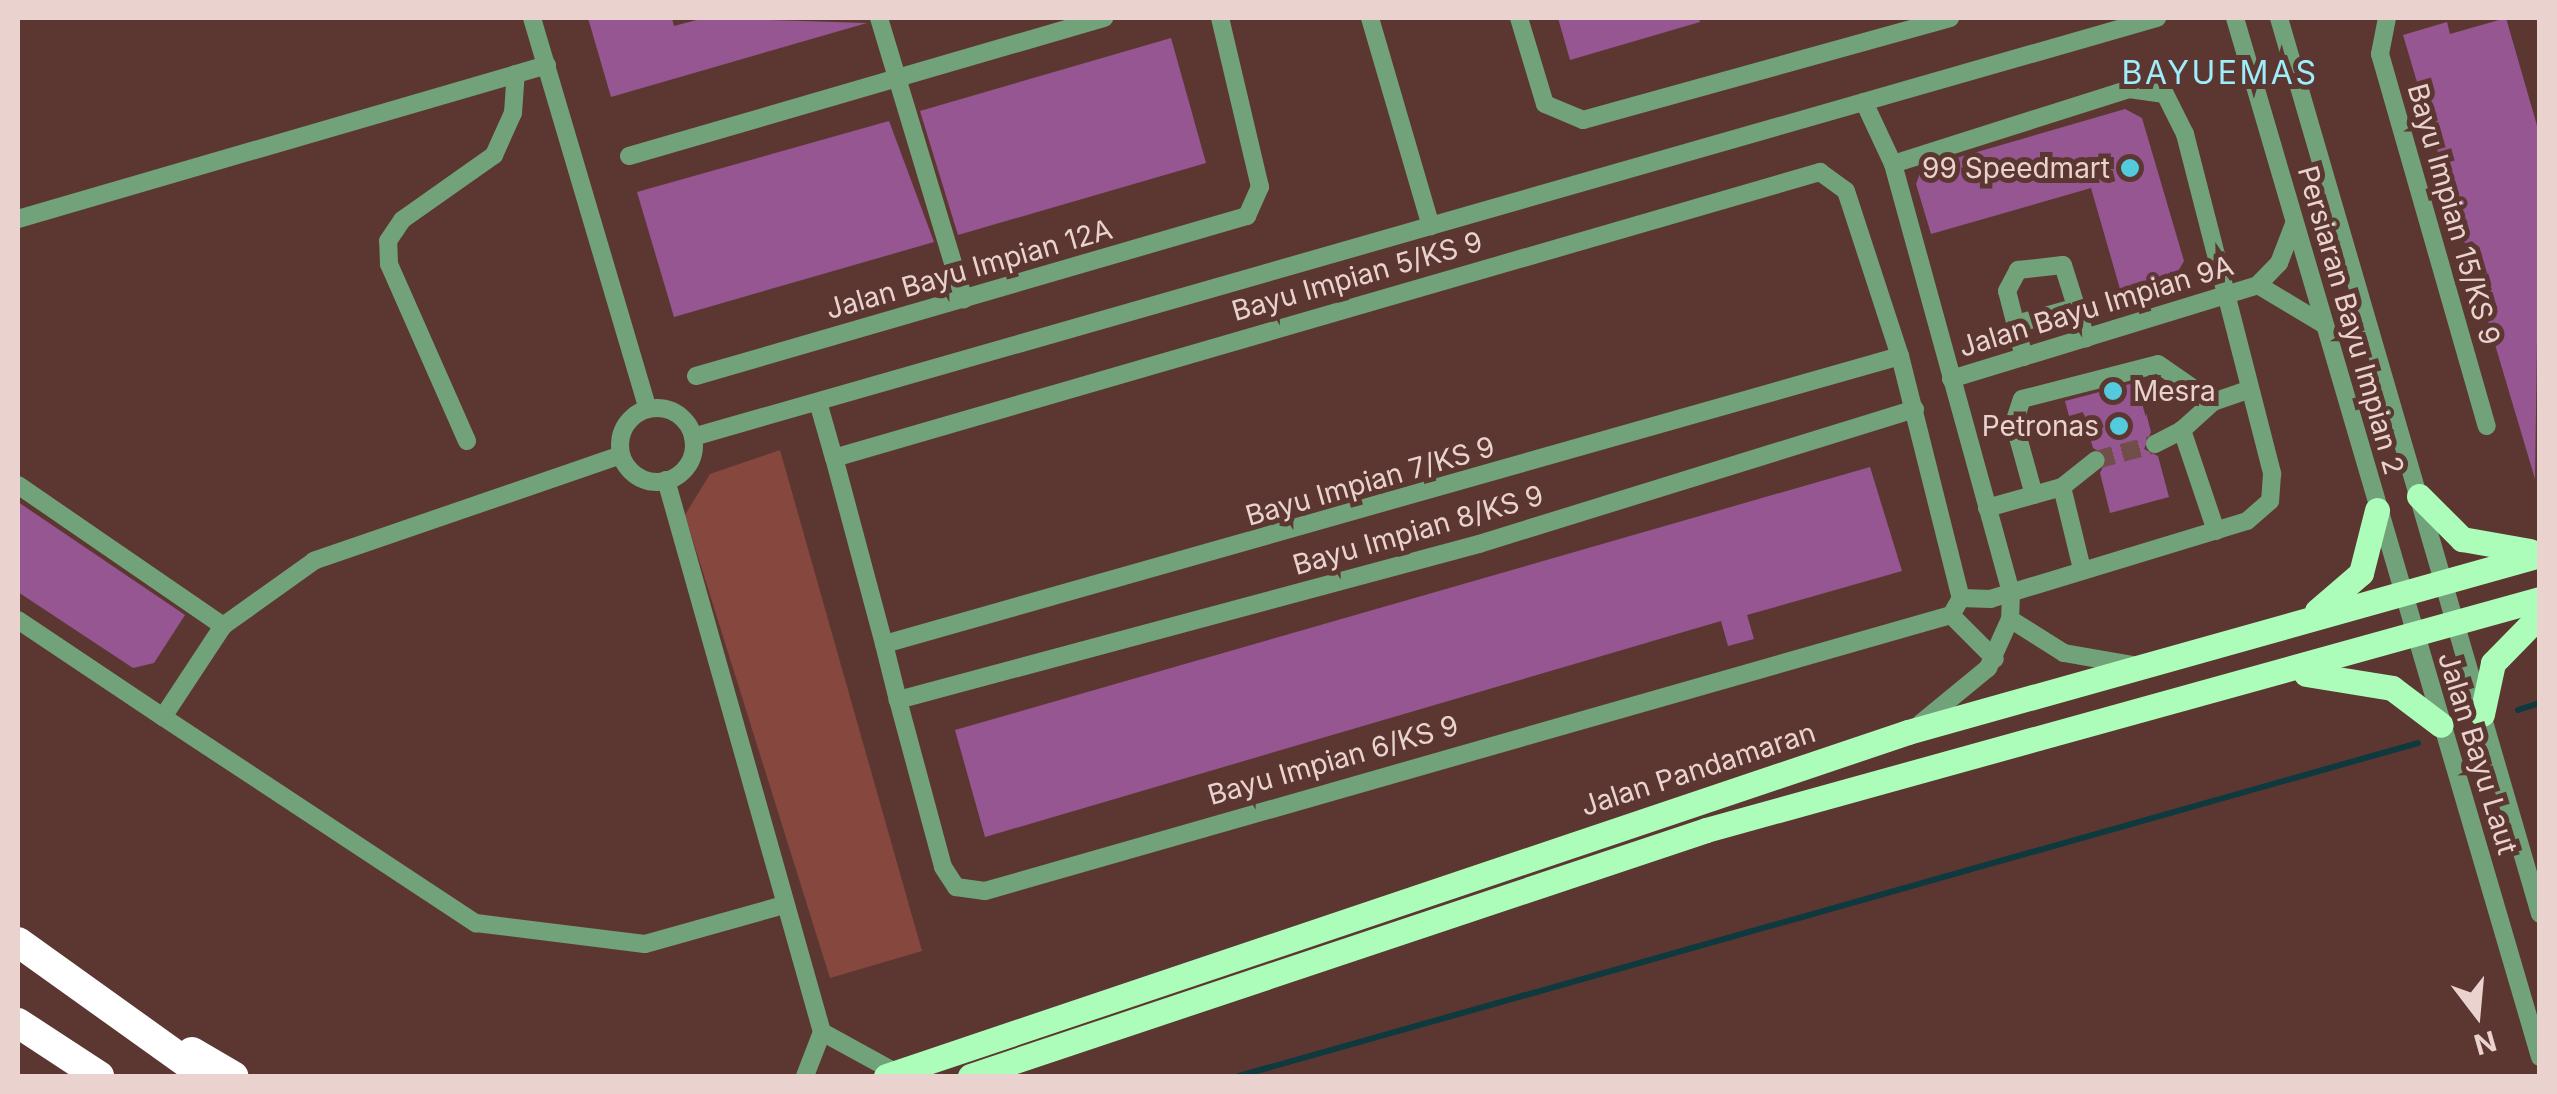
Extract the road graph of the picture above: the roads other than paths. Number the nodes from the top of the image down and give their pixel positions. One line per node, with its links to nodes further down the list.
1 (532, 18): 12 (street)
2 (879, 18): 14 (street)
3 (1104, 18): 14 (street)
4 (1220, 18): 23 (street, Jalan Bayu Impian 12A)
5 (1370, 18): 20 (street)
6 (1519, 18): 7 (street)
7 (1950, 18)
8 (2157, 18): 15 (street)
9 (2235, 18): 19 (street, Persiaran Bayu Impian 2)
10 (2278, 18): 49 (street, Persiaran Bayu Impian 2)
11 (2388, 18): 37 (street, Bayu Impian 15/KS 9)
12 (546, 65): 13 (street); 35 (street)
13 (516, 74): 18 (street); 40 (street)
14 (897, 78): 16 (street); 23 (street)
15 (1864, 102): 17 (street); 20 (street)
16 (629, 156)
17 (1893, 164): 22 (street); 31 (street)
18 (18, 219)
19 (2294, 223): 21 (street, Jalan Bayu Impian 9A); 26 (street, Persiaran Bayu Impian 2)
20 (1431, 226): 33 (street)
21 (2258, 286): 22 (street, Jalan Bayu Impian 9A); 26 (street, Jalan Bayu Impian 9A)
22 (2223, 295): 27 (street, Jalan Bayu Impian 9A); 32 (street)
23 (964, 300): 30 (street, Jalan Bayu Impian 12A)
24 (2077, 308): 25 (street); 25 (street); 27 (street)
25 (2016, 324): 29 (street)
26 (2324, 324): 51 (street, Persiaran Bayu Impian 2)
27 (2086, 338): 29 (street, Jalan Bayu Impian 9A)
28 (1900, 356): 36 (street); 43 (street, Bayu Impian 5/KS 9); 68 (street, Bayu Impian 7/KS 9)
29 (2024, 357): 31 (street, Jalan Bayu Impian 9A)
30 (696, 376)
31 (1951, 380): 50 (street)
32 (2250, 389): 34 (street); 52 (street)
33 (818, 402): 39 (street); 43 (street)
34 (2213, 402): 38 (street); 48 (street)
35 (648, 408): 39 (street); 42 (street)
36 (1915, 409): 58 (street); 72 (street, Bayu Impian 8/KS 9)
37 (2487, 426)
38 (2182, 430): 41 (street); 52 (street)
39 (694, 437): 45 (street)
40 (467, 441)
41 (2154, 444)
42 (621, 455): 45 (street); 65 (street)
43 (834, 458): 68 (street)
44 (2096, 460): 47 (street)
45 (666, 480): 77 (street)
46 (18, 485): 65 (street)
47 (2062, 487): 48 (street); 54 (street)
48 (2034, 494): 50 (street)
49 (2419, 496): 53 (main road); 55 (street, Persiaran Bayu Impian 2)
50 (1987, 508): 56 (street)
51 (2377, 510): 57 (street, Persiaran Bayu Impian 2); 66 (main road)
52 (2216, 531): 54 (street)
53 (2540, 553): 55 (main road, Jalan Pandamaran)
54 (2082, 570): 56 (street)
55 (2444, 583): 57 (main road, Jalan Pandamaran); 64 (street, Persiaran Bayu Impian 2)
56 (2011, 594): 58 (street); 62 (street)
57 (2402, 596): 66 (main road, Jalan Pandamaran); 67 (street, Persiaran Bayu Impian 2)
58 (1961, 598): 60 (street)
59 (2540, 599): 64 (main road)
60 (1950, 614): 69 (street); 72 (street, Bayu Impian 6/KS 9)
61 (2540, 616): 73 (main road)
62 (2010, 619): 69 (street); 70 (street)
63 (18, 620): 74 (street)
64 (2456, 624): 67 (main road); 73 (street, Jalan Bayu Laut)
65 (222, 626): 74 (street)
66 (2290, 626): 70 (main road, Jalan Pandamaran)
67 (2414, 637): 71 (main road); 75 (street, Jalan Bayu Laut)
68 (884, 644): 72 (street, Bayu Impian 6/KS 9)
69 (1995, 659): 76 (street)
70 (2141, 666): 76 (main road, Jalan Pandamaran)
71 (2281, 673): 75 (main road); 89 (main road)
72 (898, 700)
73 (2482, 714): 78 (street, Jalan Bayu Laut)
74 (164, 717): 77 (street)
75 (2442, 725): 83 (street, Jalan Bayu Laut)
76 (1908, 732): 84 (main road, Jalan Pandamaran)
77 (784, 905): 82 (street)
78 (2540, 914)
79 (18, 942): 80 (highway)
80 (90, 992): 86 (highway); 87 (highway)
81 (18, 1023): 85 (highway)
82 (822, 1032): 84 (street); 88 (street)
83 (2540, 1058)
84 (892, 1075)
85 (99, 1076)
86 (205, 1076)
87 (233, 1076)
88 (805, 1076)
89 (970, 1076)

